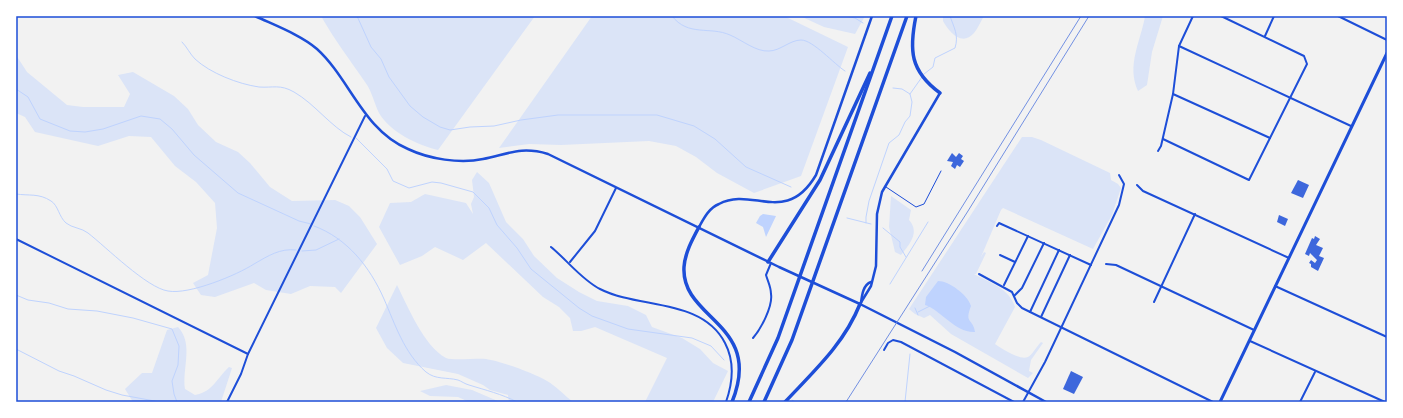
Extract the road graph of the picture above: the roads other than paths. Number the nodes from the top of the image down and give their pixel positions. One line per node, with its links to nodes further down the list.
1 (255, 16): 18 (main road)
2 (872, 16): 30 (main road)
3 (892, 16): 14 (highway)
4 (907, 16): 66 (highway)
5 (916, 16): 15 (highway)
6 (1193, 16): 12 (street)
7 (1221, 16): 10 (street)
8 (1274, 16): 10 (street)
9 (1338, 16): 11 (street)
10 (1264, 36): 17 (street)
11 (1387, 40)
12 (1179, 46): 16 (street); 17 (street)
13 (1387, 53): 19 (main road)
14 (878, 55): 40 (highway); 65 (highway)
15 (940, 93): 26 (main road)
16 (1174, 94): 20 (street); 21 (street)
17 (1290, 98): 19 (street); 21 (street)
18 (365, 116): 27 (main road); 59 (street)
19 (1351, 126): 38 (main road)
20 (1163, 138): 21 (street); 22 (street)
21 (1270, 138)
22 (1158, 151)
23 (941, 172): 26 (lane)
24 (1119, 175): 43 (street)
25 (1138, 185): 28 (street)
26 (885, 186): 50 (main road)
27 (616, 188): 30 (main road); 39 (street)
28 (1194, 214): 38 (street); 46 (street)
29 (997, 226): 31 (street)
30 (699, 227): 40 (main road); 64 (highway)
31 (1028, 236): 33 (street); 41 (street)
32 (16, 239): 59 (street)
33 (1044, 243): 35 (street); 48 (street)
34 (551, 247): 39 (street)
35 (1059, 250): 37 (street); 51 (street)
36 (1000, 255): 41 (street)
37 (1070, 256): 43 (street); 52 (street)
38 (1289, 258): 47 (main road)
39 (569, 262): 63 (street)
40 (770, 262): 50 (main road); 56 (street)
41 (1015, 262): 45 (street)
42 (1106, 264): 46 (street)
43 (1091, 265): 53 (street)
44 (979, 274): 45 (street)
45 (1004, 286): 48 (street)
46 (1161, 286): 49 (street); 54 (street)
47 (1275, 286): 54 (main road); 55 (street)
48 (1014, 296): 51 (street)
49 (1154, 302)
50 (860, 304): 61 (main road); 67 (highway)
51 (1030, 312): 52 (street)
52 (1041, 317): 53 (street)
53 (1062, 327): 61 (street); 71 (street)
54 (1255, 330): 57 (main road)
55 (1387, 337)
56 (753, 338)
57 (1250, 341): 60 (street); 72 (main road)
58 (884, 350): 68 (street)
59 (248, 354): 62 (street)
60 (1315, 372): 73 (street); 74 (street)
61 (1029, 393): 69 (street); 70 (main road)
62 (227, 402)
63 (726, 402)
64 (732, 402)
65 (749, 402)
66 (764, 402)
67 (785, 402)
68 (1014, 402)
69 (1023, 402)
70 (1046, 402)
71 (1212, 402)
72 (1220, 402)
73 (1300, 402)
74 (1385, 402)

